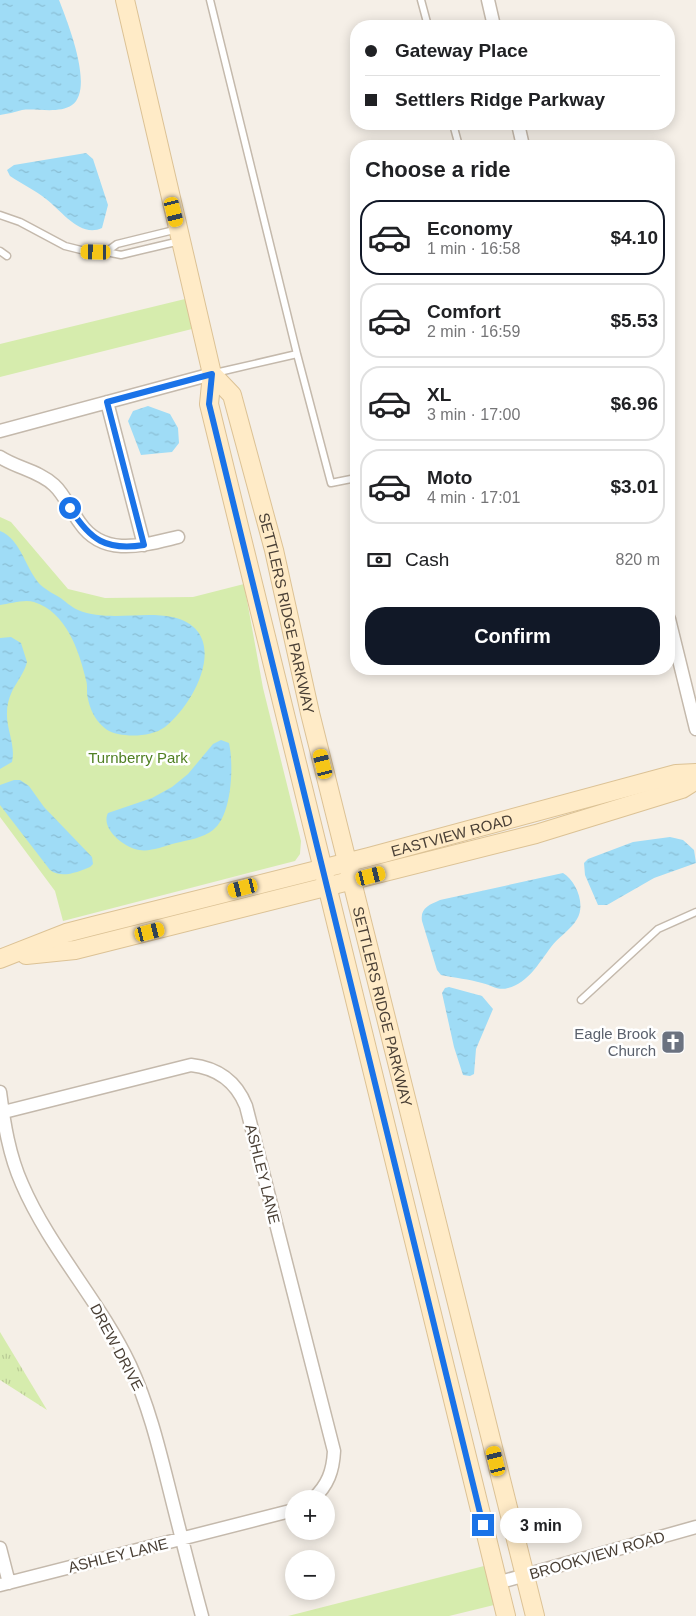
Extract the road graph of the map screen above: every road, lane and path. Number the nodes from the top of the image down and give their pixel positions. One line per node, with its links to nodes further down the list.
1 (124, 0): 8 (street, SETTLERS RIDGE PARKWAY)
2 (210, 0): 12 (lane)
3 (421, 0): 5 (lane)
4 (488, 0): 6 (street)
5 (426, 20)
6 (493, 20)
7 (0, 215): 10 (lane)
8 (180, 235): 10 (lane); 10 (lane); 13 (street, SETTLERS RIDGE PARKWAY)
9 (0, 251): 11 (lane)
10 (106, 252)
11 (7, 256)
12 (297, 354): 13 (lane); 17 (lane)
13 (212, 374): 14 (street); 24 (street, SETTLERS RIDGE PARKWAY); 25 (street, SETTLERS RIDGE PARKWAY)
14 (107, 402): 15 (street); 19 (street)
15 (0, 431)
16 (0, 457): 19 (street)
17 (350, 479)
18 (178, 537): 19 (street)
19 (144, 545)
20 (675, 643): 21 (street)
21 (696, 729)
22 (696, 773): 24 (street, EASTVIEW ROAD)
23 (696, 780): 26 (street, EASTVIEW ROAD)
24 (348, 862): 25 (street, EASTVIEW ROAD); 26 (street, SETTLERS RIDGE PARKWAY)
25 (323, 868): 27 (street, SETTLERS RIDGE PARKWAY); 29 (street, EASTVIEW ROAD)
26 (352, 881): 27 (street, EASTVIEW ROAD); 38 (street, SETTLERS RIDGE PARKWAY)
27 (328, 887): 29 (street, EASTVIEW ROAD); 39 (street, SETTLERS RIDGE PARKWAY)
28 (696, 912): 30 (lane)
29 (3, 958)
30 (581, 1000)
31 (0, 1092): 32 (street, DREW DRIVE)
32 (1, 1112): 33 (street, ASHLEY LANE); 36 (street, DREW DRIVE)
33 (321, 1490)
34 (285, 1512): 36 (street, ASHLEY LANE)
35 (696, 1528): 38 (street, BROOKVIEW ROAD)
36 (182, 1539): 40 (street, ASHLEY LANE); 41 (street, DREW DRIVE)
37 (0, 1548): 40 (street)
38 (525, 1575): 39 (street, BROOKVIEW ROAD); 43 (street, SETTLERS RIDGE PARKWAY)
39 (497, 1583): 42 (street, SETTLERS RIDGE PARKWAY)
40 (4, 1584)
41 (202, 1616)
42 (506, 1616)
43 (535, 1616)

